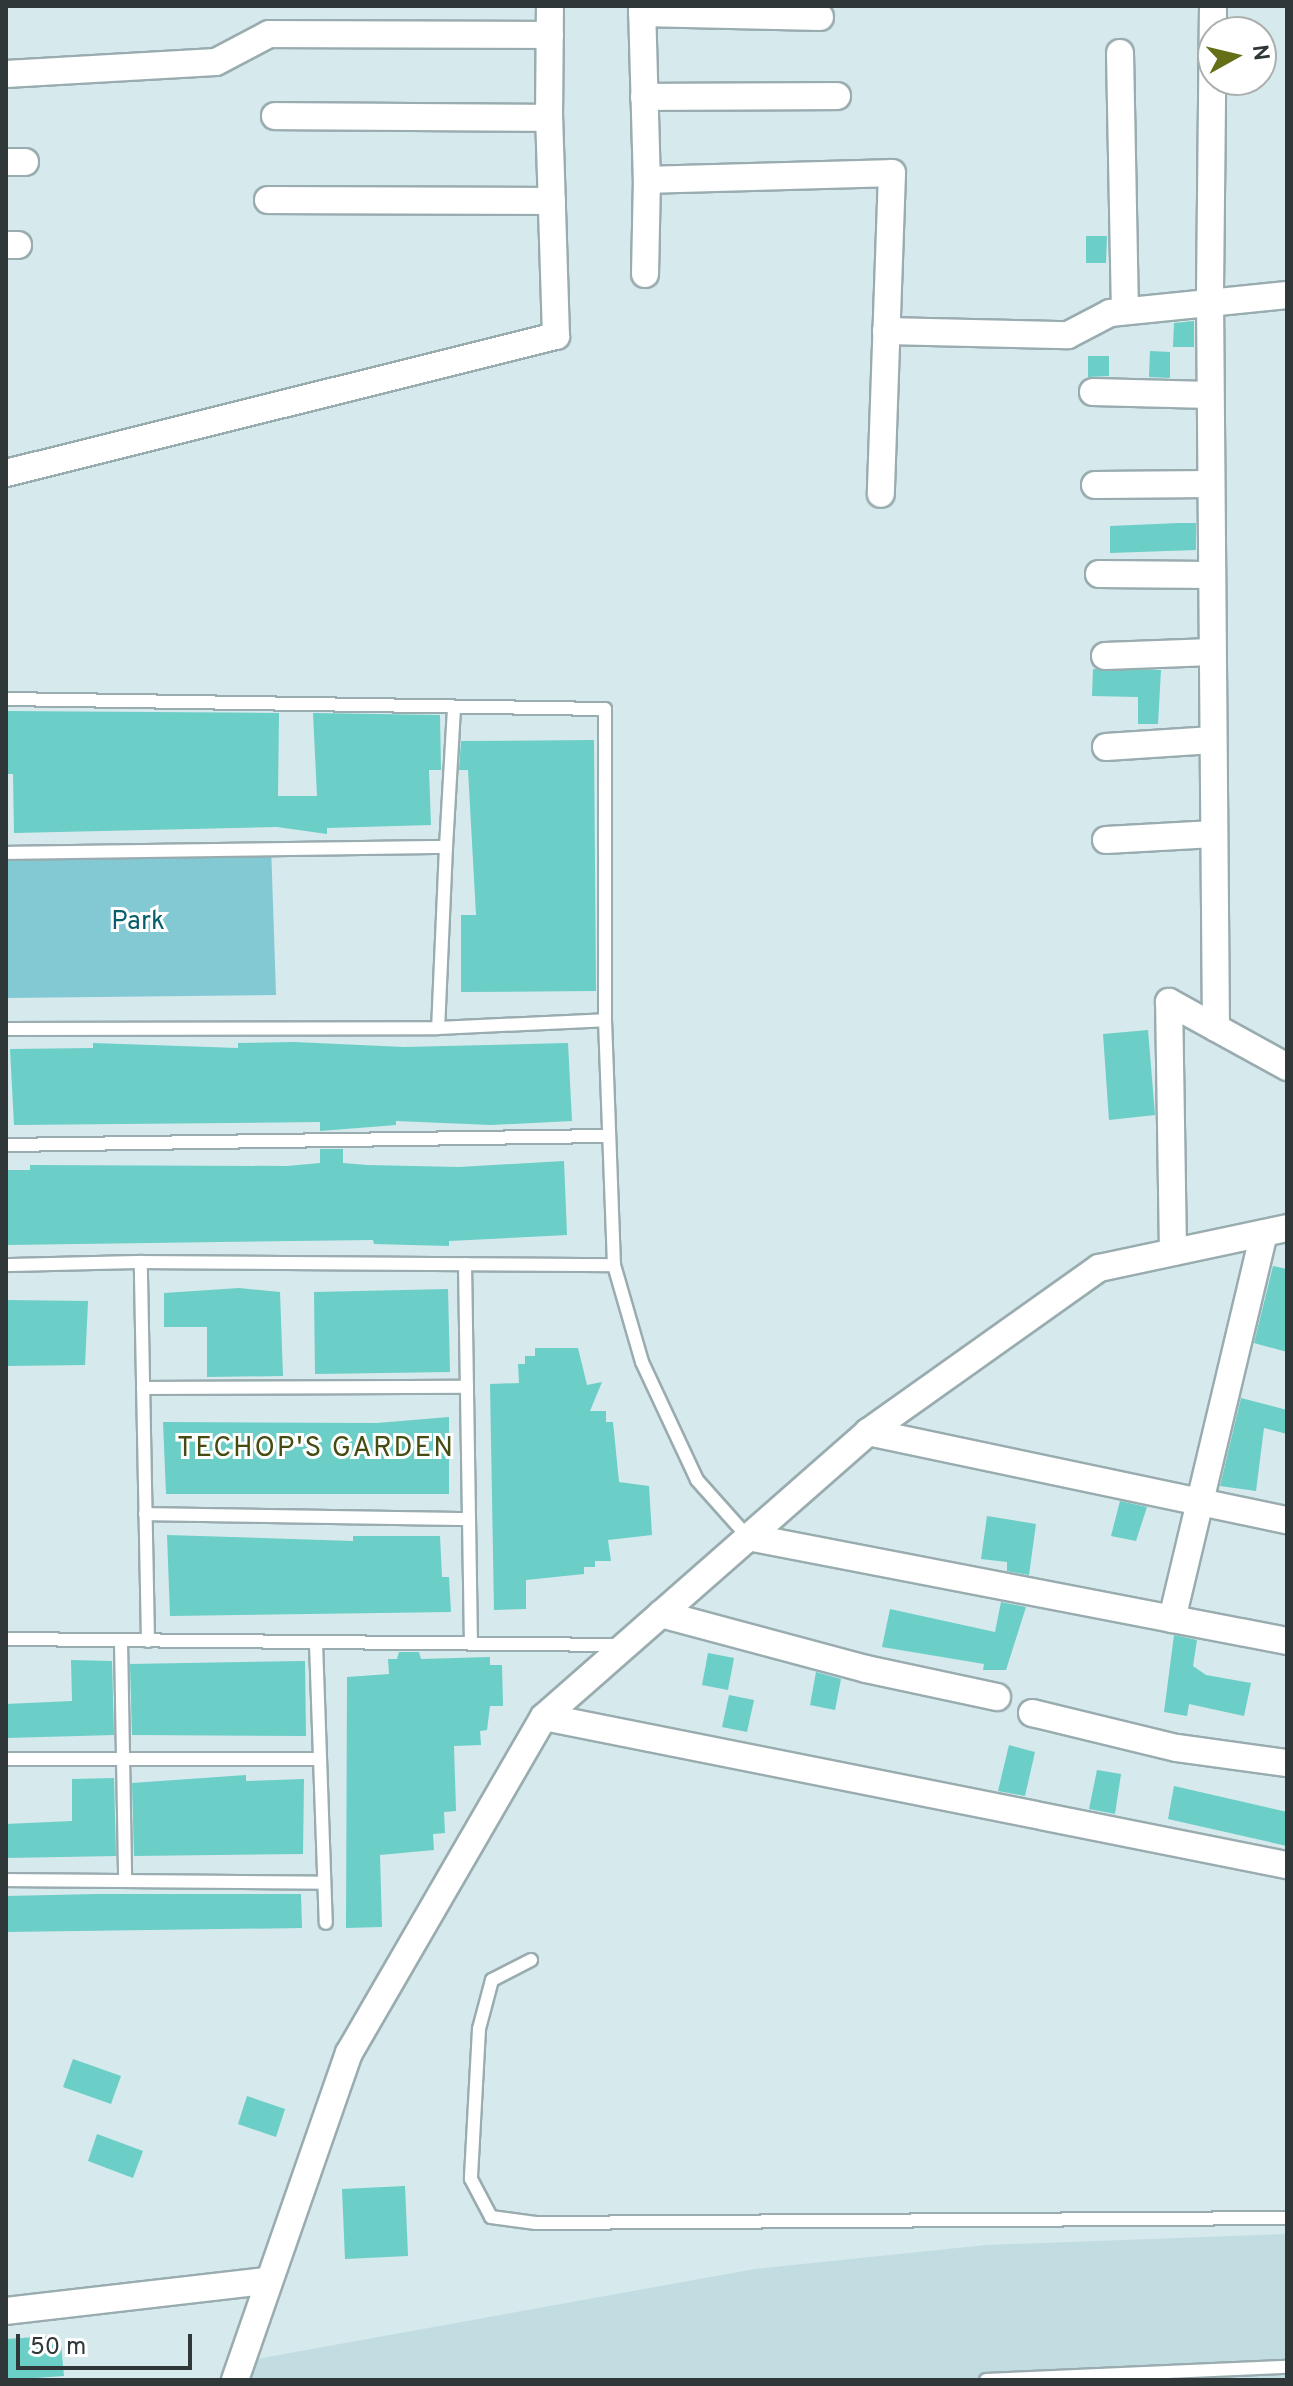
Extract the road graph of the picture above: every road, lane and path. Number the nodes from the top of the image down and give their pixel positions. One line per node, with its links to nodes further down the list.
1 (550, 6): 5 (street)
2 (1213, 6): 17 (street)
3 (642, 10): 4 (street); 9 (street)
4 (820, 17)
5 (550, 35): 7 (street); 11 (street)
6 (1120, 53): 18 (street)
7 (6, 74)
8 (837, 96): 9 (street)
9 (644, 97): 12 (street)
10 (275, 116): 11 (street)
11 (549, 118): 14 (street)
12 (647, 180): 15 (street); 19 (street)
13 (268, 200): 14 (street)
14 (552, 201): 22 (street)
15 (645, 274)
16 (1287, 295): 17 (street)
17 (1210, 299): 18 (street); 21 (street)
18 (1125, 311): 19 (street)
19 (886, 331): 25 (street)
20 (1093, 392): 21 (street)
21 (1210, 395): 23 (street)
22 (6, 473)
23 (1211, 484): 24 (street); 27 (street)
24 (1095, 485)
25 (881, 494)
26 (1099, 574): 27 (street)
27 (1212, 575): 28 (street)
28 (1212, 652): 29 (street); 32 (street)
29 (1105, 656)
30 (6, 699): 31 (lane)
31 (454, 707): 36 (lane); 38 (lane)
32 (1213, 740): 33 (street); 34 (street)
33 (1106, 747)
34 (1214, 834): 35 (street); 40 (street)
35 (1106, 840)
36 (446, 847): 37 (lane); 39 (lane)
37 (6, 853)
38 (605, 1020): 39 (lane); 43 (lane)
39 (438, 1028): 41 (lane)
40 (1216, 1028): 42 (street); 46 (street)
41 (6, 1029)
42 (1287, 1067)
43 (609, 1136): 44 (lane); 50 (lane)
44 (6, 1145)
45 (1275, 1231): 46 (street); 54 (street)
46 (1173, 1252): 53 (street)
47 (141, 1262): 48 (lane); 49 (lane); 52 (lane)
48 (465, 1264): 50 (lane); 51 (lane)
49 (6, 1265)
50 (614, 1265): 58 (lane)
51 (467, 1387): 52 (lane); 56 (lane)
52 (143, 1388): 55 (lane)
53 (868, 1432): 54 (street); 58 (street)
54 (1200, 1505): 57 (street); 60 (street)
55 (145, 1514): 56 (lane); 63 (lane)
56 (469, 1519): 66 (lane)
57 (1287, 1520)
58 (748, 1537): 59 (street); 60 (street)
59 (661, 1614): 67 (street); 68 (street)
60 (1172, 1619): 64 (street)
61 (6, 1639): 62 (lane)
62 (121, 1641): 63 (lane); 72 (lane)
63 (148, 1641): 65 (lane)
64 (1287, 1641)
65 (316, 1643): 66 (lane); 73 (lane)
66 (471, 1644): 67 (lane)
67 (626, 1645): 70 (street)
68 (997, 1697)
69 (1032, 1713): 74 (street)
70 (544, 1717): 75 (street); 82 (street)
71 (6, 1759): 72 (lane)
72 (124, 1759): 73 (lane); 77 (lane)
73 (319, 1759): 78 (lane)
74 (1287, 1763)
75 (1287, 1865)
76 (6, 1880): 77 (lane)
77 (125, 1881): 78 (lane)
78 (324, 1883): 79 (lane)
79 (326, 1923)
80 (531, 1960): 81 (lane)
81 (1287, 2218)
82 (266, 2281): 83 (street); 85 (street)
83 (6, 2311)
84 (1287, 2367): 86 (lane)
85 (235, 2380)
86 (986, 2380)

